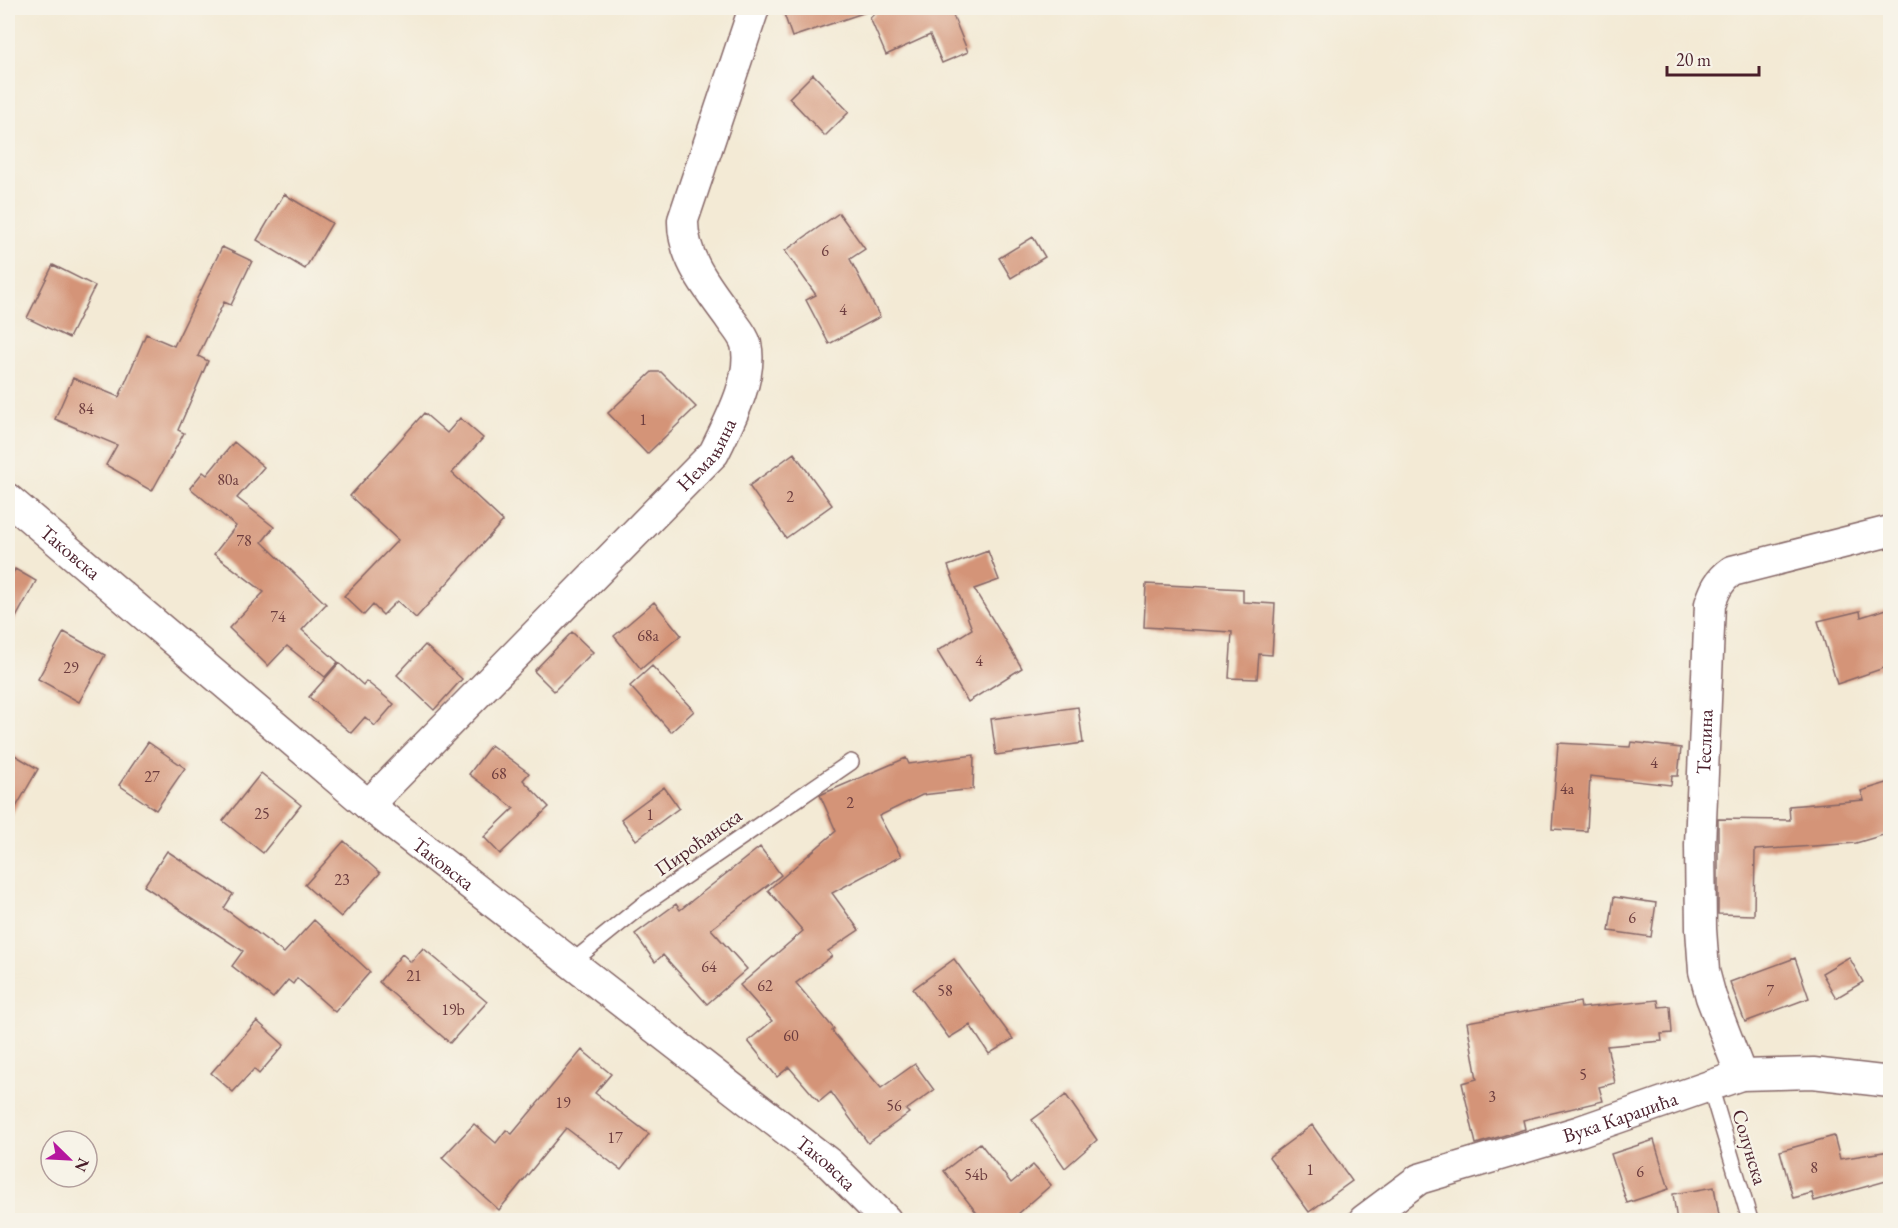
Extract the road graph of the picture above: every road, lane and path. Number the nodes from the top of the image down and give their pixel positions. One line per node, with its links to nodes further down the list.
1 (754, 8): 5 (street, Немањина)
2 (8, 499): 5 (street, Таковска)
3 (1890, 531): 7 (street, Теслина)
4 (851, 762): 6 (lane, Пироћанска)
5 (368, 806): 6 (street, Таковска)
6 (572, 962): 10 (street, Таковска)
7 (1741, 1076): 8 (street, Вука Караџића); 9 (street, Вука Караџића)
8 (1890, 1083)
9 (1710, 1086): 11 (street, Вука Караџића); 12 (lane, Солунска)
10 (886, 1221)
11 (1364, 1221)
12 (1750, 1221)

